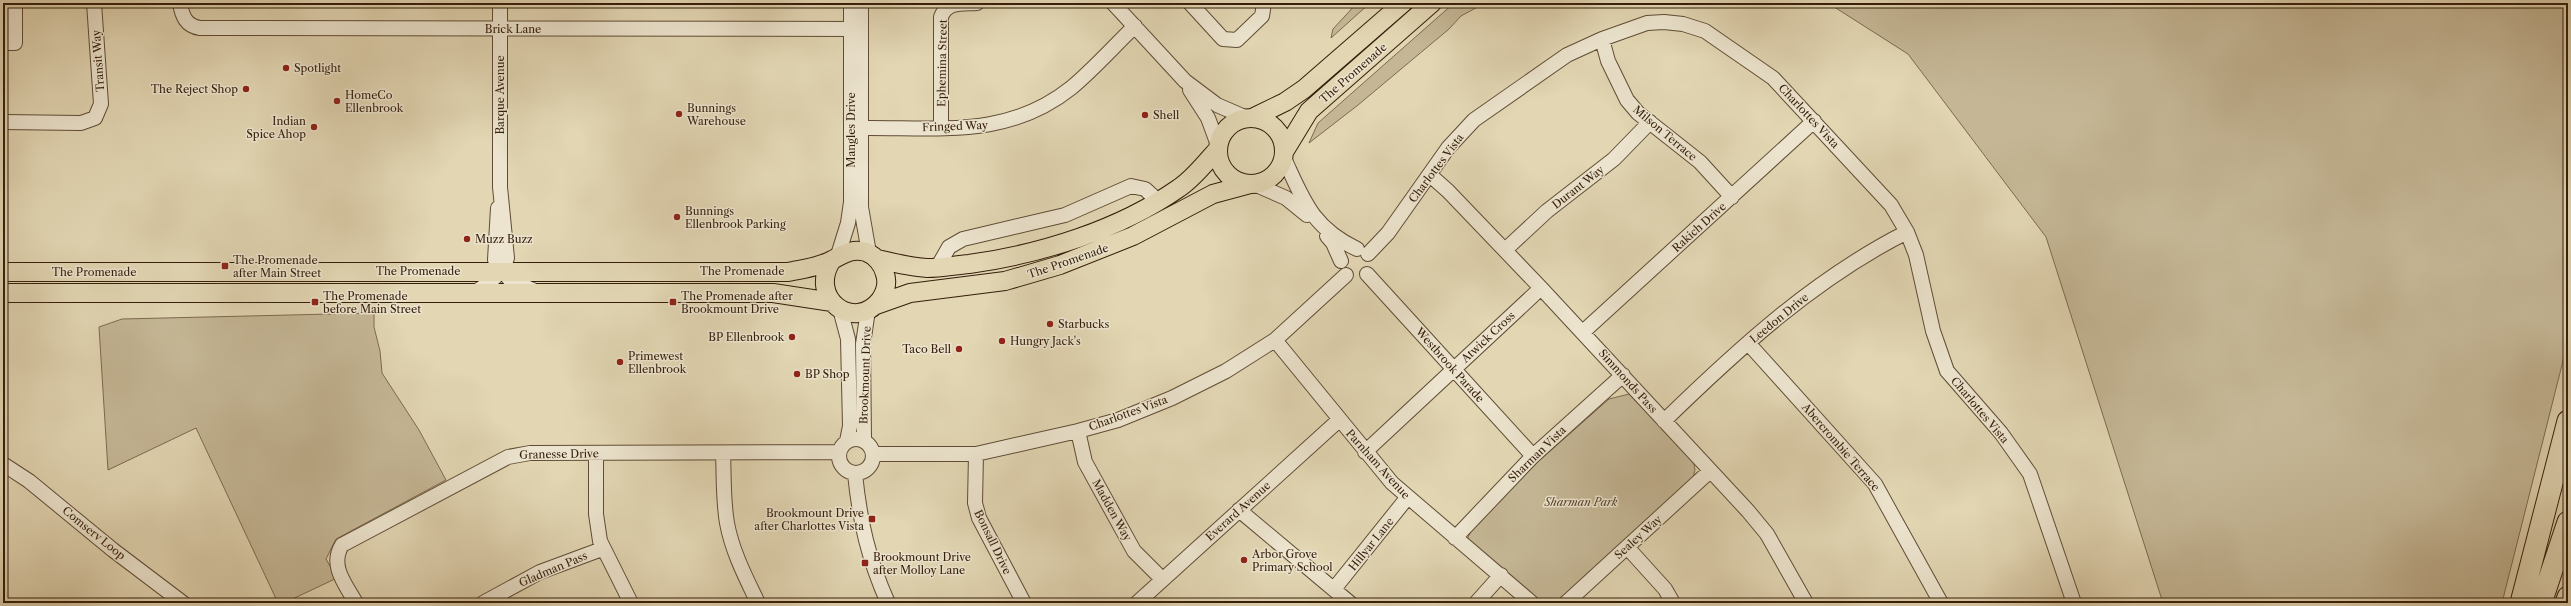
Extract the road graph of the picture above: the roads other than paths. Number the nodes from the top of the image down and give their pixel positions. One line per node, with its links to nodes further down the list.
1 (15, 3): 14 (street)
2 (94, 3): 23 (street, Transit Way)
3 (180, 3): 16 (street, Brick Lane)
4 (500, 3): 16 (street, Barque Avenue)
5 (851, 3): 17 (street, Mangles Drive)
6 (861, 3): 17 (street, Mangles Drive)
7 (961, 3): 8 (street, Ephemina Street); 25 (street, Ephemina Street)
8 (977, 3)
9 (1113, 3): 15 (street)
10 (1190, 3): 11 (street)
11 (1264, 3)
12 (1402, 3): 21 (main road, The Promenade)
13 (1432, 3): 28 (main road, The Promenade)
14 (9, 19): 19 (street)
15 (1135, 26): 20 (street); 25 (street, Fringed Way)
16 (500, 29): 17 (street, Brick Lane); 43 (street, Barque Avenue)
17 (856, 29): 26 (street, Mangles Drive); 30 (street, Mangles Drive)
18 (1602, 39): 22 (street, Charlottes Vista); 24 (street, Milson Terrace); 29 (street, Charlottes Vista)
19 (9, 43)
20 (1185, 81): 21 (street); 27 (street)
21 (1249, 118): 27 (main road); 28 (main road)
22 (1814, 121): 33 (street, Rakich Drive); 35 (street, Charlottes Vista)
23 (3, 122)
24 (1650, 122): 33 (street, Milson Terrace); 37 (street, Durant Way)
25 (941, 127): 26 (street, Fringed Way)
26 (861, 128): 32 (street, Mangles Drive)
27 (1218, 148): 31 (main road); 34 (main road, The Promenade)
28 (1283, 154): 31 (main road); 36 (street)
29 (1430, 175): 37 (street, Simmonds Pass); 38 (street, Charlottes Vista)
30 (851, 181): 32 (street); 40 (street, Mangles Drive)
31 (1252, 184): 36 (street); 52 (main road, The Promenade)
32 (861, 193): 39 (street, Mangles Drive)
33 (1732, 197): 53 (street, Rakich Drive)
34 (1158, 201): 42 (main road, The Promenade); 42 (street)
35 (1907, 232): 55 (street, Leedon Drive); 98 (street, Charlottes Vista)
36 (1334, 240): 38 (street); 41 (street)
37 (1505, 250): 47 (street, Simmonds Pass)
38 (1362, 251): 41 (street); 45 (street)
39 (873, 256): 40 (main road); 42 (main road, The Promenade); 52 (main road)
40 (835, 258): 43 (main road, The Promenade); 51 (main road)
41 (1341, 261): 46 (street)
42 (937, 268)
43 (501, 270): 44 (main road, The Promenade); 48 (street); 50 (street, Barque Avenue)
44 (3, 272)
45 (1367, 274): 46 (street); 56 (street, Westbrook Parade)
46 (1346, 275): 54 (street, Charlottes Vista)
47 (1541, 288): 53 (street, Simmonds Pass); 56 (street, Atwick Cross)
48 (475, 292): 49 (main road, The Promenade); 50 (main road, The Promenade)
49 (3, 293)
50 (538, 293): 51 (main road, The Promenade)
51 (836, 306): 52 (main road); 63 (street, Brookmount Drive)
52 (872, 307): 62 (street, Brookmount Drive)
53 (1583, 332): 57 (street, Simmonds Pass)
54 (1275, 340): 58 (street, Parnham Avenue); 61 (street, Charlottes Vista)
55 (1748, 343): 59 (street, Leedon Drive); 97 (street, Abercrombie Terrace)
56 (1453, 370): 64 (street, Atwick Cross); 69 (street, Westbrook Parade)
57 (1623, 375): 59 (street, Simmonds Pass); 69 (street, Sharman Vista)
58 (1339, 420): 64 (street, Parnham Avenue); 74 (street, Everard Avenue)
59 (1664, 421): 71 (street, Simmonds Pass)
60 (2568, 422): 99 (highway)
61 (1078, 431): 68 (street, Charlottes Vista); 80 (street, Madden Way)
62 (864, 440): 63 (street); 67 (street)
63 (843, 447): 66 (street, Granesse Drive); 72 (street)
64 (1365, 452): 73 (street, Parnham Avenue)
65 (596, 453): 66 (street, Granesse Drive); 78 (street); 85 (street, Granesse Drive)
66 (723, 453): 87 (street)
67 (873, 454): 68 (street, Charlottes Vista); 72 (street)
68 (976, 454): 89 (street, Bonsall Drive)
69 (1533, 456): 76 (street, Sharman Vista)
70 (3, 464): 84 (street, Comserv Loop)
71 (1710, 471): 77 (street, Sealey Way); 96 (street, Simmonds Pass)
72 (855, 474): 88 (street)
73 (1407, 498): 76 (street, Parnham Avenue); 81 (street, Hillyar Lane)
74 (1239, 510): 80 (street, Everard Avenue); 81 (street)
75 (2568, 522): 100 (highway)
76 (1456, 538): 79 (street, Parnham Avenue)
77 (1627, 547): 94 (street, Sealey Way); 95 (street)
78 (602, 549): 83 (street, Gladman Pass); 86 (street)
79 (1501, 575): 92 (street); 93 (street, Parnham Avenue)
80 (1162, 579): 90 (street, Everard Avenue)
81 (1334, 589): 91 (street)
82 (2568, 597): 101 (highway)
83 (487, 602)
84 (183, 603)
85 (356, 603)
86 (631, 603)
87 (758, 603)
88 (888, 603)
89 (1024, 603)
90 (1137, 603)
91 (1350, 603)
92 (1476, 603)
93 (1532, 603)
94 (1566, 603)
95 (1673, 603)
96 (1806, 603)
97 (1941, 603)
98 (2074, 603)
99 (2521, 603)
100 (2541, 603)
101 (2566, 603)

